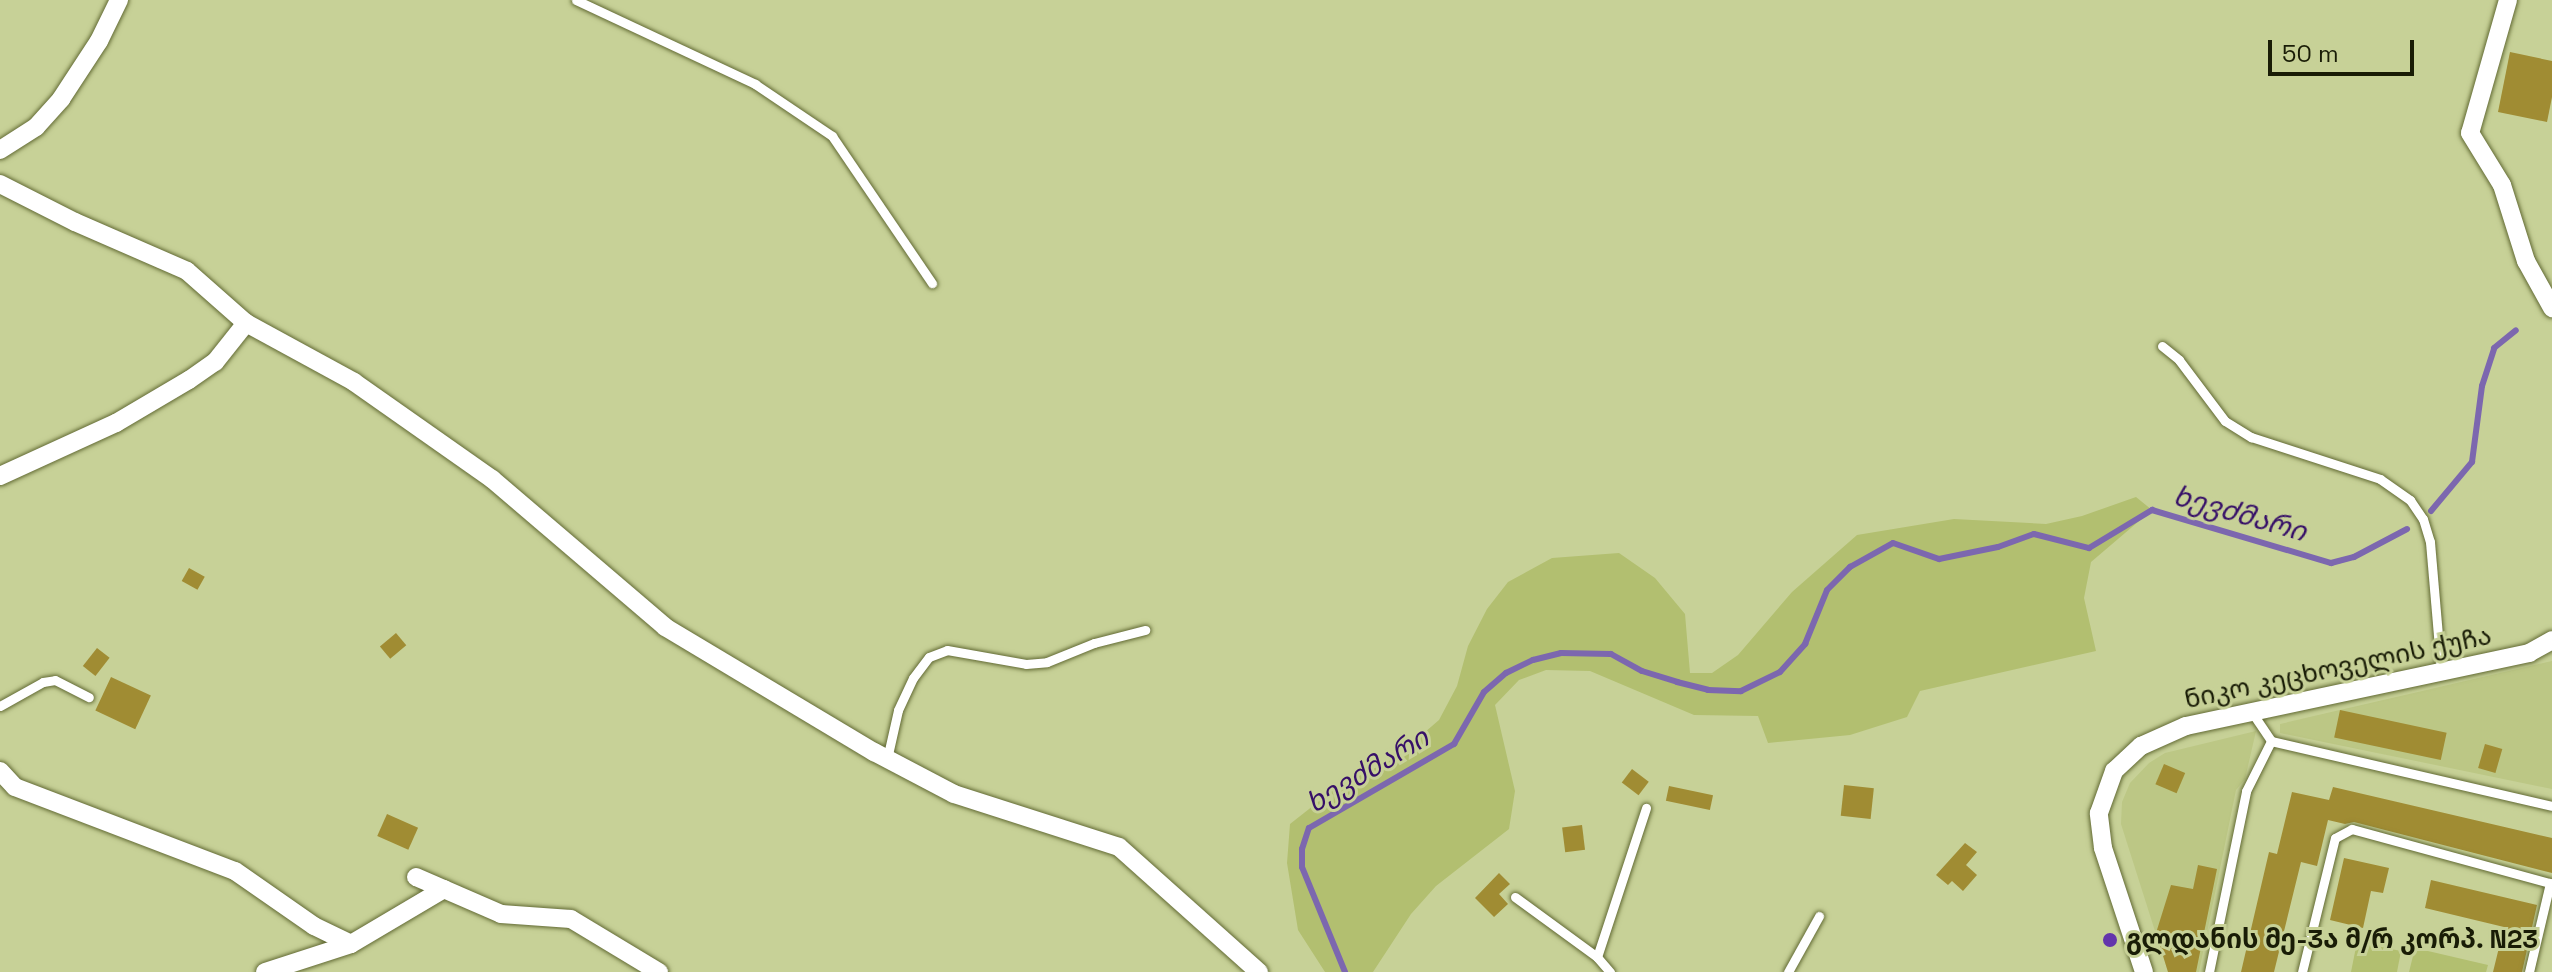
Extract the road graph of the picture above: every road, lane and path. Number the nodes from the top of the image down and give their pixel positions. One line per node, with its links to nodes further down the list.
1 (119, 0): 4 (street)
2 (576, 0): 6 (lane)
3 (2508, 0): 7 (street)
4 (0, 150)
5 (0, 184): 8 (street)
6 (932, 283)
7 (2552, 308)
8 (246, 323): 10 (street); 18 (street)
9 (2162, 346): 13 (lane)
10 (0, 476)
11 (1145, 630): 18 (lane)
12 (2552, 640): 13 (street, ნიკო კეცხოველის ქუჩა)
13 (2441, 671): 16 (street, ნიკო კეცხოველის ქუჩა)
14 (89, 697): 15 (lane)
15 (0, 706)
16 (2251, 710): 17 (lane); 34 (street, ნიკო კეცხოველის ქუჩა)
17 (2271, 741): 20 (lane); 35 (lane)
18 (887, 759): 31 (street)
19 (0, 771): 27 (street)
20 (2552, 806)
21 (1646, 808): 28 (lane)
22 (416, 877): 24 (street)
23 (2551, 884): 36 (lane); 37 (lane)
24 (444, 889): 27 (street); 30 (street)
25 (1515, 897): 28 (lane)
26 (1819, 916): 33 (lane)
27 (351, 944): 29 (street)
28 (1597, 957): 32 (lane)
29 (265, 972)
30 (659, 972)
31 (1259, 972)
32 (1610, 972)
33 (1788, 972)
34 (2144, 972)
35 (2209, 972)
36 (2302, 972)
37 (2529, 972)

